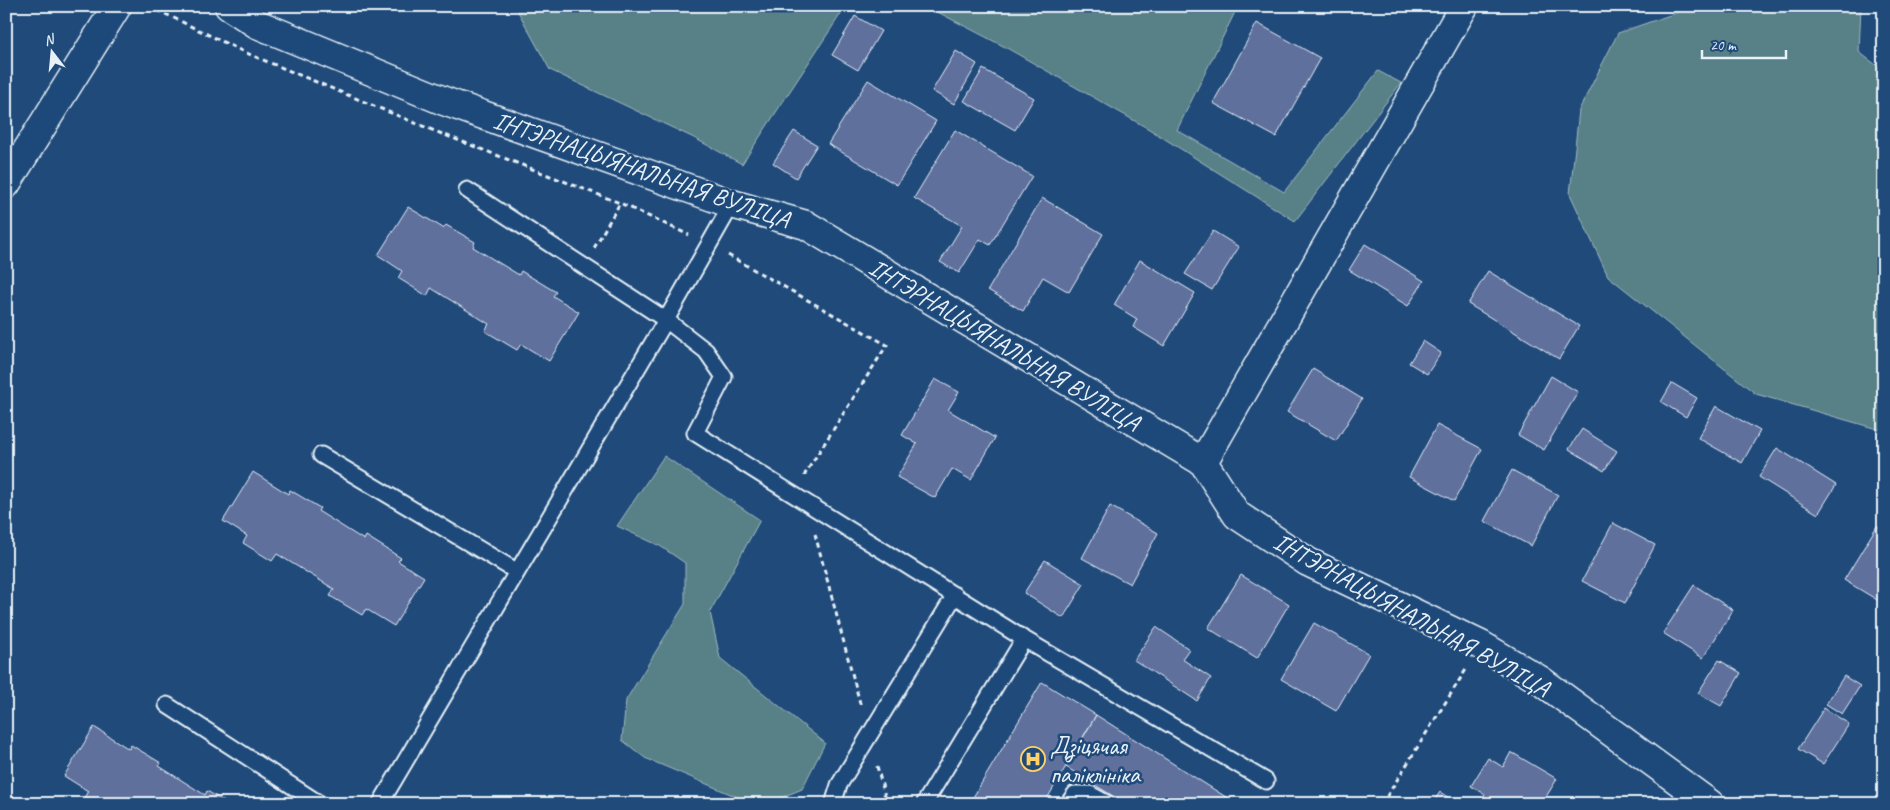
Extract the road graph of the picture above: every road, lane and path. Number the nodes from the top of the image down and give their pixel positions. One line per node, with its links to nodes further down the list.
1 (117, 6): 4 (street)
2 (229, 6): 7 (street, ІНТЭРНАЦЫЯНАЛЬНАЯ ВУЛІЦА)
3 (1464, 6): 12 (street)
4 (6, 184)
5 (467, 190): 9 (lane)
6 (620, 203): 9 (path)
7 (732, 204): 8 (lane); 12 (street, ІНТЭРНАЦЫЯНАЛЬНАЯ ВУЛІЦА)
8 (709, 244): 10 (lane); 13 (path)
9 (584, 266): 10 (lane)
10 (666, 320): 13 (lane); 14 (lane)
11 (321, 455): 14 (lane)
12 (1203, 462): 17 (street, ІНТЭРНАЦЫЯНАЛЬНАЯ ВУЛІЦА)
13 (810, 505): 15 (lane); 19 (path)
14 (516, 571): 22 (lane)
15 (955, 596): 16 (lane); 19 (lane)
16 (1024, 639): 20 (lane); 25 (lane)
17 (1481, 645): 28 (path); 29 (street, ІНТЭРНАЦЫЯНАЛЬНАЯ ВУЛІЦА)
18 (167, 705): 21 (lane)
19 (869, 736): 23 (lane); 24 (path)
20 (1266, 781)
21 (320, 804)
22 (380, 804)
23 (833, 804)
24 (887, 804)
25 (924, 804)
26 (1068, 804): 27 (lane)
27 (1108, 804)
28 (1382, 804)
29 (1710, 804)

